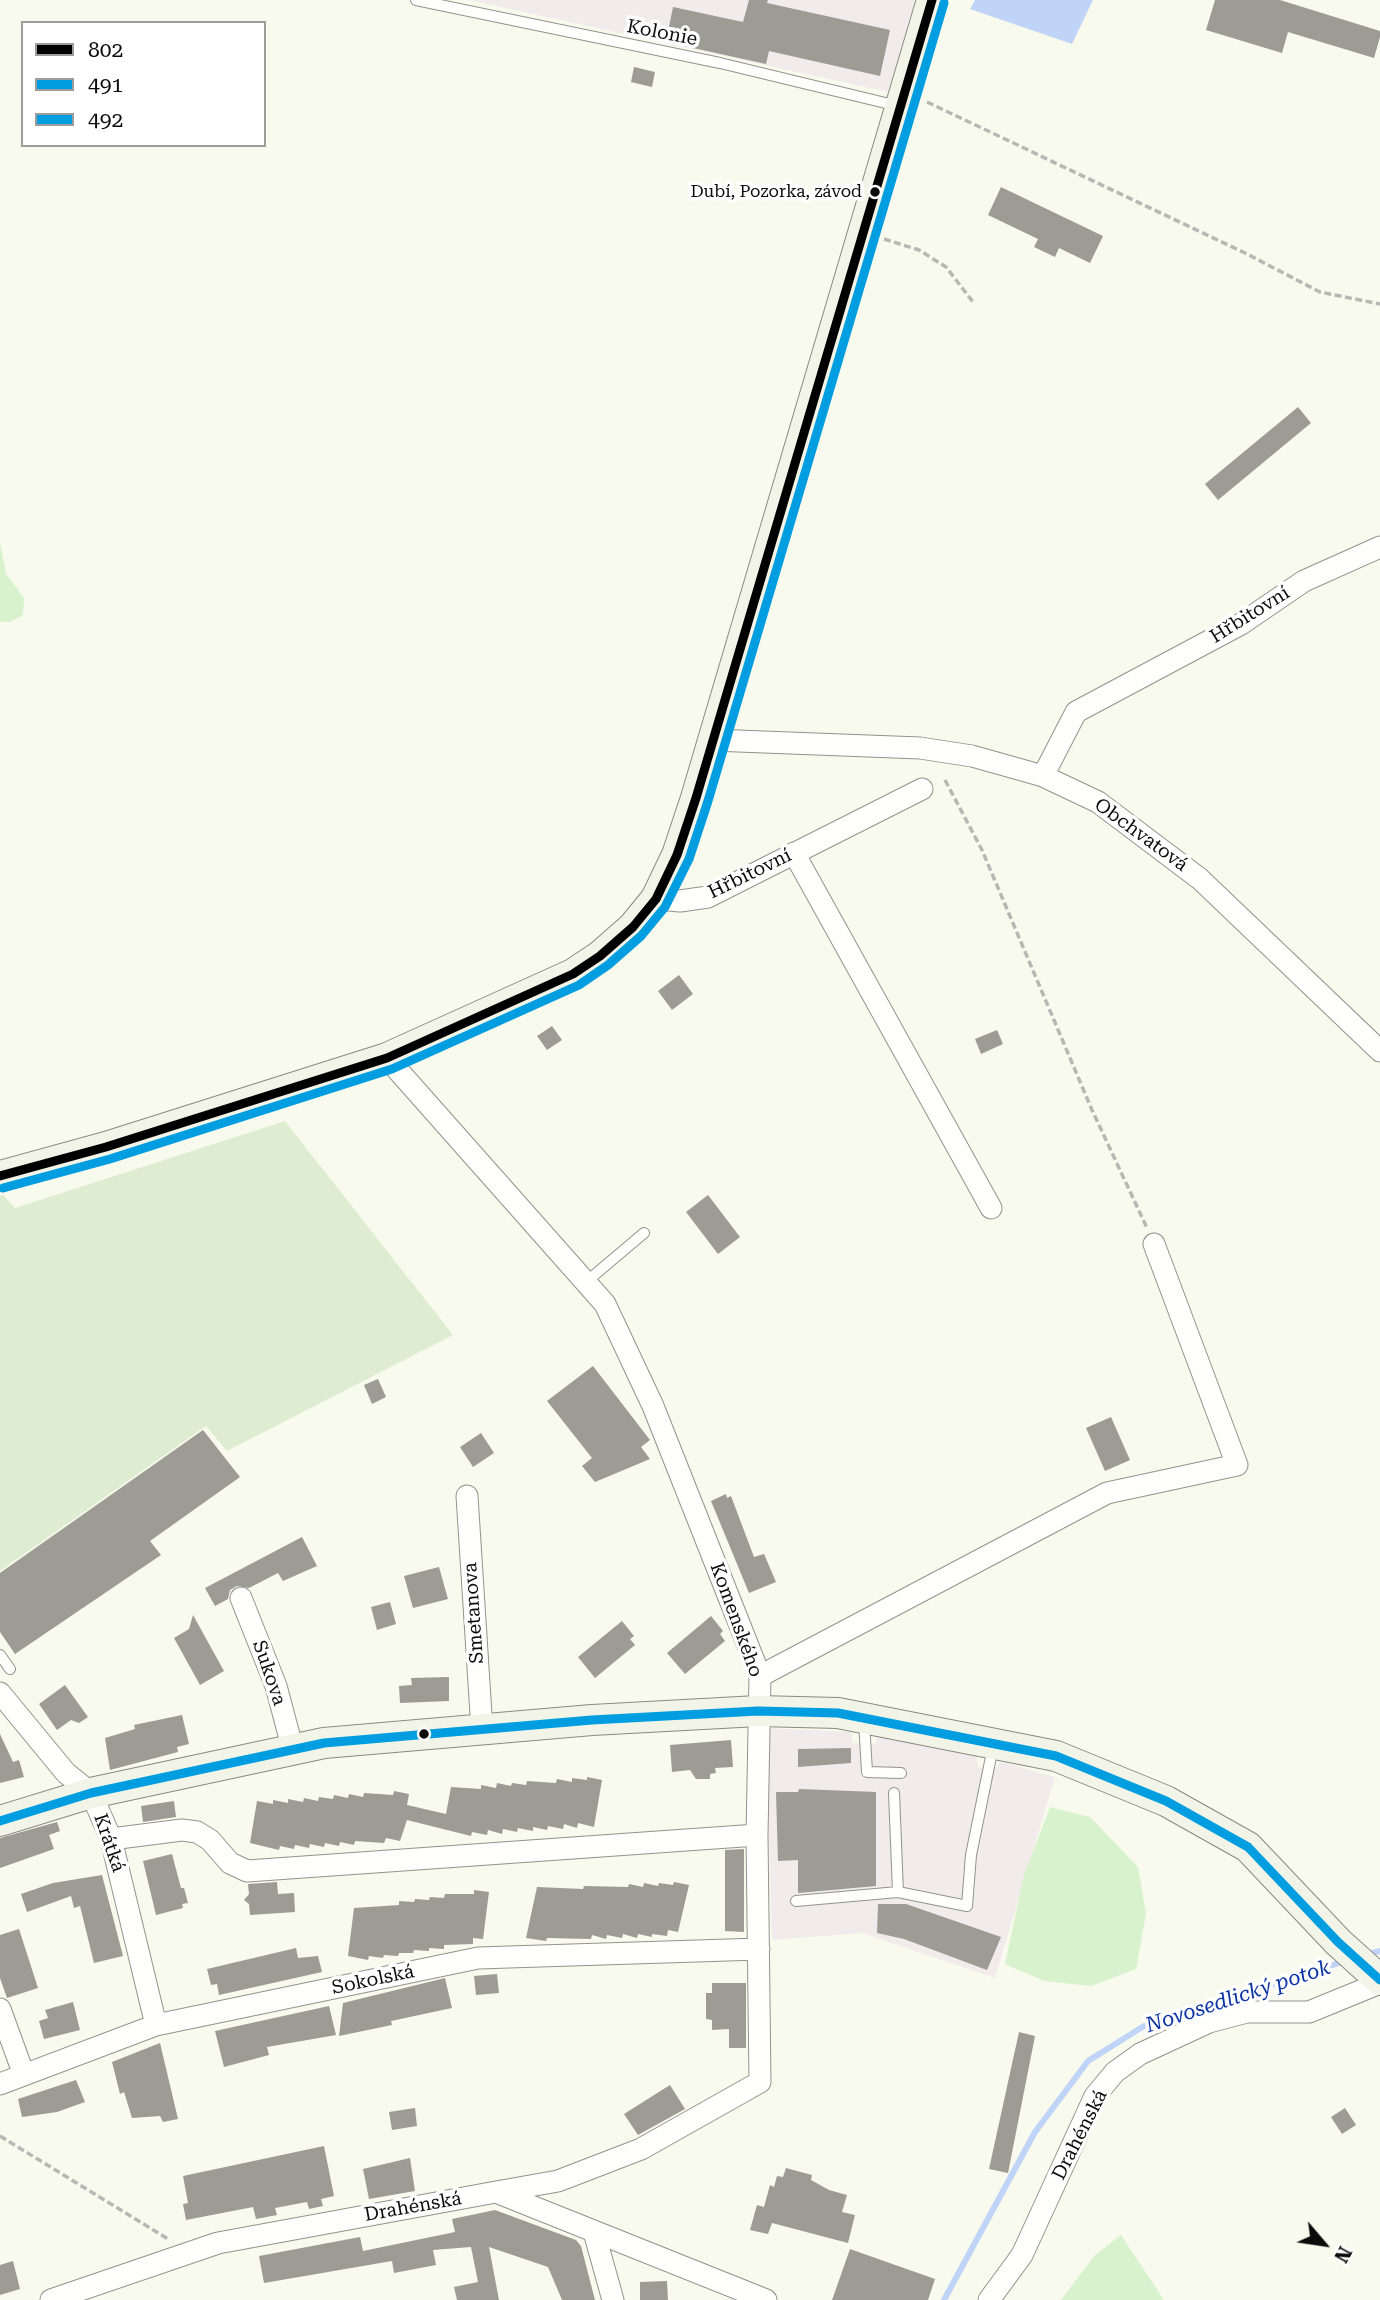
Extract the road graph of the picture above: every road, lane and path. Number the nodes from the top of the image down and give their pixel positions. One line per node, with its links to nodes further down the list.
1 (416, 0): 3 (lane, Kolonie)
2 (932, 0): 3 (street)
3 (903, 96): 4 (street); 6 (path)
4 (863, 233): 5 (path); 8 (street)
5 (973, 302)
6 (1380, 304)
7 (1380, 547): 9 (street, Hřbitovní)
8 (712, 740): 9 (street, Obchvatová); 13 (street)
9 (1043, 776): 14 (street, Obchvatová)
10 (945, 780): 19 (path)
11 (922, 789): 12 (street, Hřbitovní)
12 (794, 853): 13 (street, Hřbitovní); 17 (street)
13 (656, 899): 15 (street)
14 (1380, 1051)
15 (387, 1058): 16 (street); 20 (street, Komenského)
16 (0, 1176)
17 (991, 1208)
18 (644, 1233): 20 (lane)
19 (1154, 1244): 25 (street)
20 (586, 1283): 25 (street, Komenského)
21 (467, 1496): 29 (street, Smetanova)
22 (241, 1598): 31 (street, Sukova)
23 (0, 1655): 24 (lane)
24 (10, 1669)
25 (760, 1676): 27 (street, Komenského)
26 (0, 1692): 33 (street, Krátká)
27 (758, 1711): 28 (street); 29 (street); 36 (street, Komenského)
28 (864, 1718): 30 (street); 32 (lane)
29 (482, 1730): 31 (street)
30 (993, 1744): 38 (lane); 41 (street)
31 (293, 1750): 33 (street)
32 (901, 1773)
33 (91, 1793): 35 (street); 37 (street, Krátká)
34 (894, 1793): 38 (lane)
35 (0, 1821)
36 (757, 1835): 37 (street); 40 (street, Komenského)
37 (111, 1839): 43 (street, Krátká)
38 (898, 1892): 39 (lane)
39 (796, 1900)
40 (759, 1948): 43 (street, Sokolská); 47 (street, Komenského)
41 (1368, 1970): 54 (street, Drahénská)
42 (0, 2009): 44 (street)
43 (156, 2025): 44 (street, Sokolská)
44 (24, 2075): 45 (street, Sokolská)
45 (0, 2084)
46 (0, 2136): 49 (path)
47 (496, 2192): 48 (street); 49 (street, Drahénská)
48 (594, 2232): 52 (street); 53 (street)
49 (188, 2251): 50 (street, Drahénská)
50 (85, 2295): 51 (street, Drahénská)
51 (51, 2300)
52 (613, 2300)
53 (766, 2300)
54 (989, 2300)

